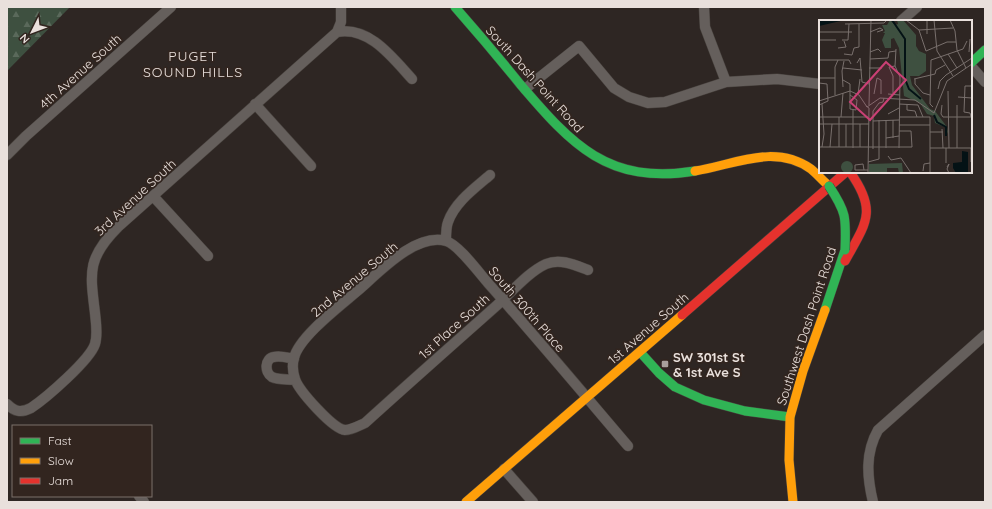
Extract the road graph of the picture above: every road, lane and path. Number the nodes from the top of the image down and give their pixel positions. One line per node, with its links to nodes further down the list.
1 (171, 7): 17 (street, 4th Avenue South)
2 (341, 7): 7 (street)
3 (454, 7): 15 (main road, South Dash Point Road)
4 (704, 7): 12 (street)
5 (917, 7): 6 (street)
6 (902, 20)
7 (337, 32): 11 (street); 16 (street, 3rd Avenue South)
8 (985, 50): 9 (main road)
9 (972, 63)
10 (972, 65): 13 (street)
11 (412, 79)
12 (726, 82): 14 (street); 15 (street)
13 (985, 82)
14 (819, 84)
15 (525, 89): 22 (main road, South Dash Point Road)
16 (255, 104): 18 (street); 23 (street, 3rd Avenue South)
17 (7, 155)
18 (310, 166)
19 (845, 173): 30 (main road, 1st Avenue South)
20 (851, 173): 27 (main road)
21 (490, 175): 24 (street)
22 (829, 186): 27 (main road, Southwest Dash Point Road, bridge)
23 (153, 196): 25 (street); 34 (street, 3rd Avenue South)
24 (446, 240): 28 (street, South 300th Place); 31 (street, 2nd Avenue South)
25 (208, 256)
26 (588, 270): 28 (street, 1st Place South)
27 (836, 278): 35 (main road, Southwest Dash Point Road)
28 (503, 300): 32 (street, 1st Place South); 33 (street, South 300th Place)
29 (985, 335): 41 (street)
30 (640, 352): 33 (main road, 1st Avenue South); 35 (main road)
31 (293, 363): 32 (street); 32 (street)
32 (295, 380)
33 (587, 398): 36 (street, South 300th Place); 37 (main road, 1st Avenue South)
34 (7, 404)
35 (790, 417): 38 (main road, Southwest Dash Point Road)
36 (628, 446)
37 (504, 469): 39 (main road, 1st Avenue South); 40 (street)
38 (790, 500)
39 (466, 502)
40 (533, 502)
41 (873, 502)

